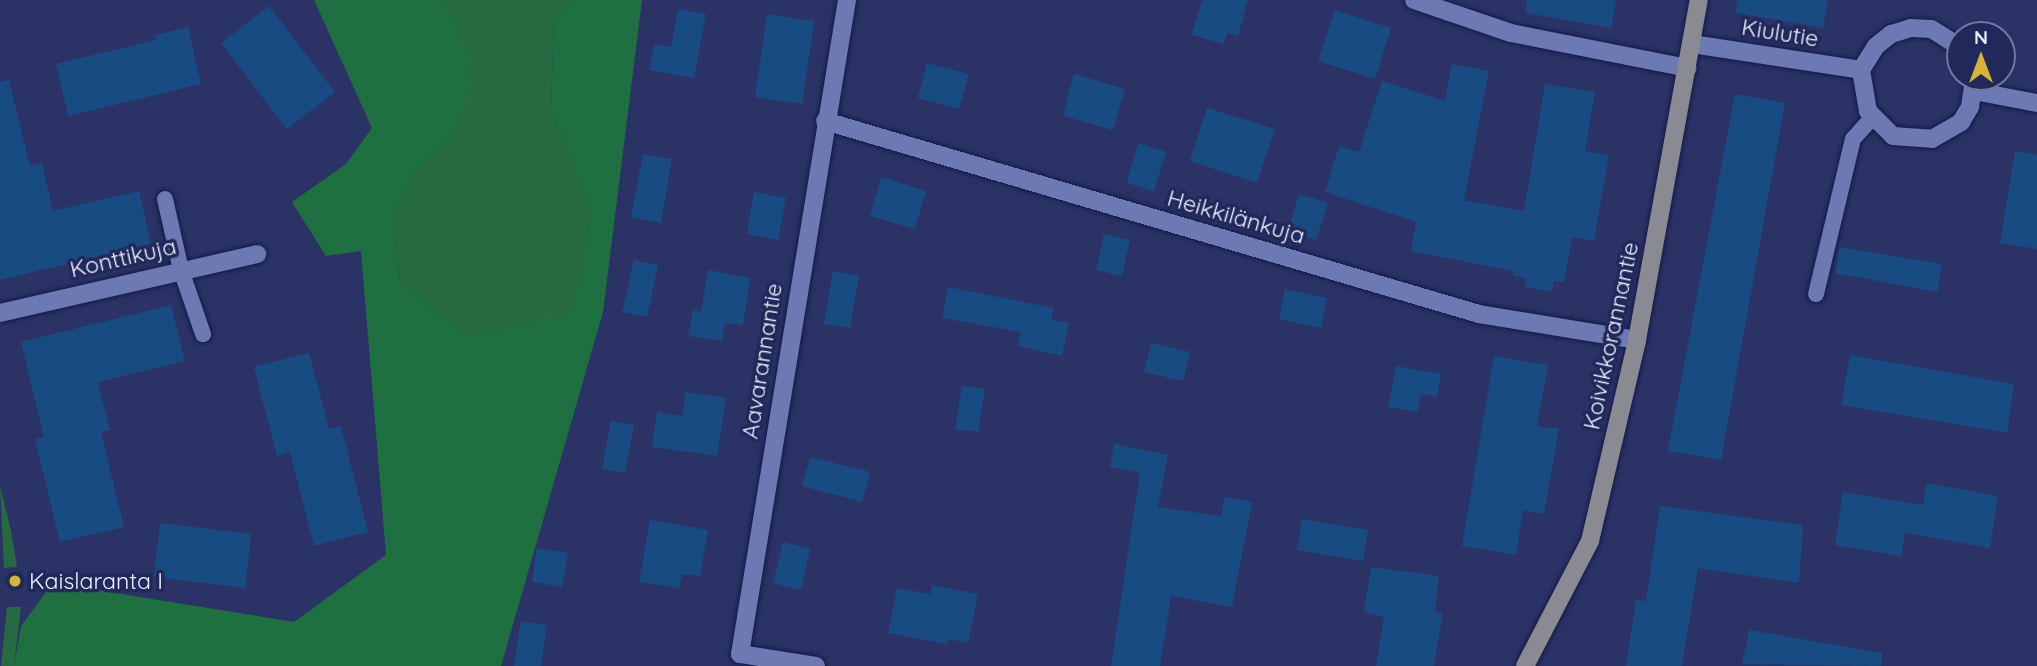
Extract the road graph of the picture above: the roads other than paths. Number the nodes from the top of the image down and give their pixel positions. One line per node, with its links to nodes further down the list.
1 (847, 0): 12 (street, Aavarannantie)
2 (1414, 0): 6 (street)
3 (1699, 0): 5 (street, Koivikkorannantie)
4 (1946, 38): 7 (street)
5 (1692, 44): 6 (street, Koivikkorannantie); 7 (street, Kiulutie)
6 (1688, 68): 19 (street, Koivikkorannantie)
7 (1861, 70): 11 (street)
8 (1972, 91): 11 (street)
9 (1997, 91): 10 (street)
10 (2037, 103)
11 (1872, 118): 16 (lane)
12 (825, 121): 19 (street, Heikkilänkuja); 20 (street, Aavarannantie)
13 (165, 199): 15 (lane)
14 (257, 254): 15 (street, Konttikuja)
15 (181, 270): 17 (street, Konttikuja); 18 (lane)
16 (1816, 294)
17 (0, 313)
18 (203, 334)
19 (1637, 340): 22 (street, Koivikkorannantie)
20 (738, 660): 21 (street, Aavarannantie)
21 (816, 666)
22 (1525, 666)

